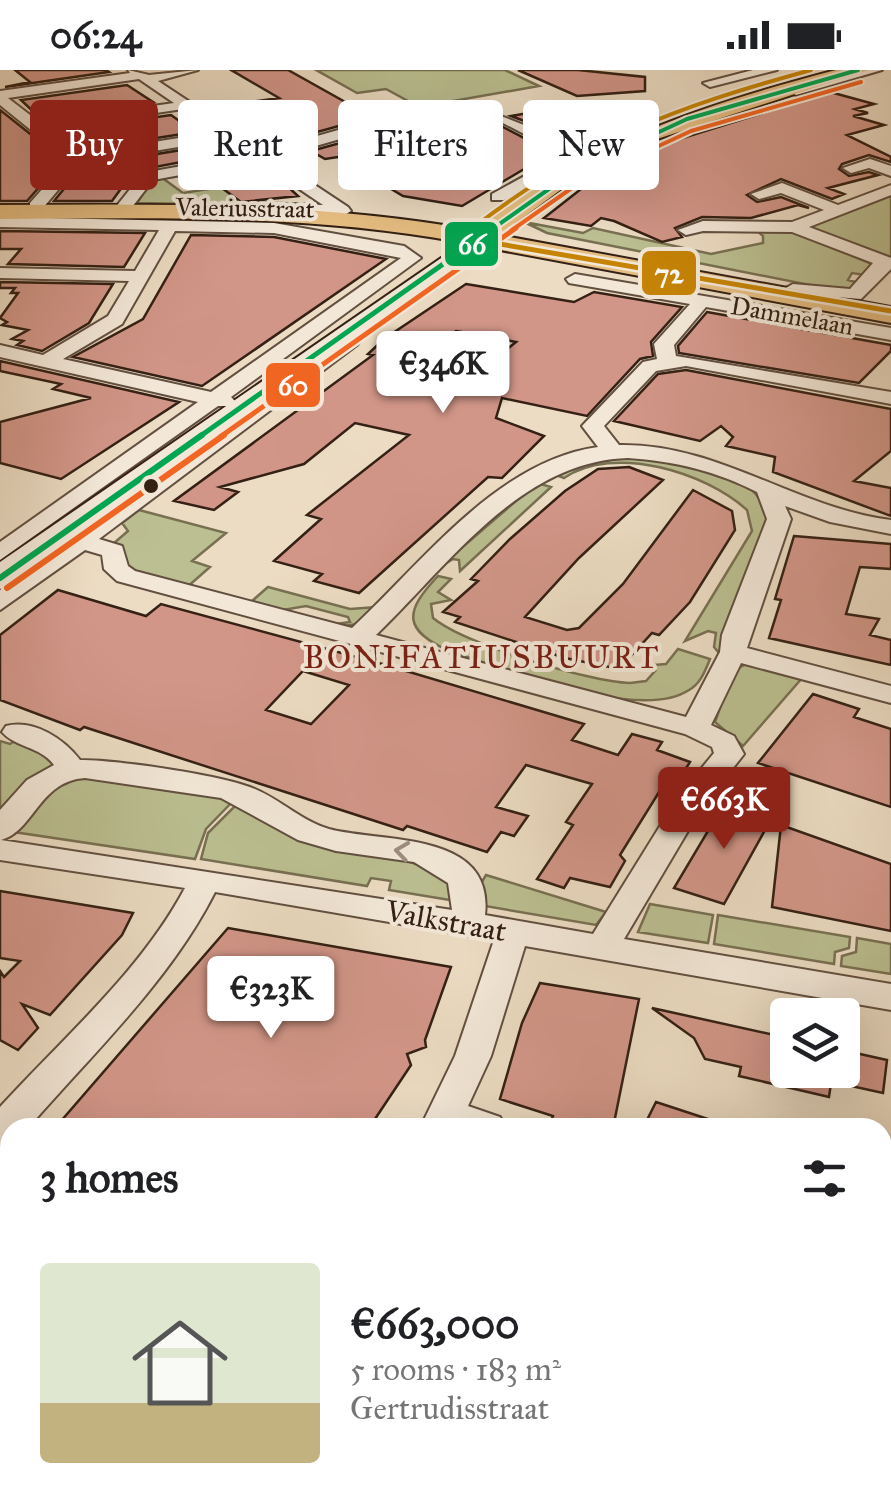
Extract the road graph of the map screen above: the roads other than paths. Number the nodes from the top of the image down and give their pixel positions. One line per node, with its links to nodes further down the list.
1 (192, 70): 5 (street)
2 (771, 70): 6 (street)
3 (876, 70): 13 (street)
4 (838, 72): 11 (main road)
5 (141, 75): 7 (street); 8 (street)
6 (710, 83)
7 (0, 96): 10 (street)
8 (178, 100)
9 (506, 119): 12 (street)
10 (30, 123)
11 (659, 126)
12 (523, 128)
13 (659, 132)
14 (523, 138): 15 (street)
15 (518, 140)
16 (850, 168): 18 (street)
17 (178, 171): 28 (street)
18 (891, 171)
19 (50, 190): 24 (street)
20 (312, 190): 25 (street)
21 (540, 190): 34 (main road)
22 (891, 190): 26 (street)
23 (759, 194): 26 (street)
24 (36, 206): 27 (street, Valeriusstraat); 28 (street, Valeriusstraat)
25 (342, 210): 28 (street, Valeriusstraat); 29 (street)
26 (838, 210): 32 (street)
27 (0, 214): 28 (main road, Valeriusstraat); 28 (street, Valeriusstraat)
28 (146, 214): 30 (main road, Valeriusstraat); 31 (main road, Valeriusstraat); 31 (street, Valeriusstraat); 38 (street)
29 (368, 220): 30 (main road); 34 (main road)
30 (276, 222): 31 (main road, Valeriusstraat); 34 (main road); 39 (street)
31 (201, 224)
32 (794, 227): 33 (street); 35 (street)
33 (686, 230)
34 (462, 242): 37 (main road, Dammelaan); 39 (main road); 41 (main road, Dammelaan)
35 (887, 263): 40 (street, Dammelaan)
36 (0, 272): 38 (street)
37 (576, 275): 44 (main road, Dammelaan); 45 (street, Dammelaan)
38 (141, 276): 48 (street)
39 (396, 282): 50 (main road)
40 (793, 289): 41 (main road)
41 (751, 290): 43 (main road, Dammelaan)
42 (697, 308): 47 (street)
43 (891, 314)
44 (891, 324)
45 (891, 334)
46 (0, 351): 48 (street)
47 (668, 360): 49 (street); 51 (street)
48 (46, 361): 50 (street)
49 (891, 398)
50 (238, 404): 56 (main road); 57 (street)
51 (612, 451): 52 (street); 60 (street)
52 (767, 489): 53 (street); 54 (street)
53 (778, 519): 54 (street); 62 (street)
54 (854, 523): 55 (street)
55 (891, 528)
56 (71, 538): 58 (main road); 59 (street); 61 (street)
57 (0, 553)
58 (0, 578)
59 (0, 602)
60 (393, 606): 61 (street); 63 (street)
61 (359, 636): 63 (street)
62 (734, 652): 64 (street); 65 (street)
63 (433, 657): 65 (street)
64 (885, 696)
65 (696, 728): 73 (street)
66 (16, 732): 67 (street)
67 (71, 768): 68 (street); 71 (street, one-way to 67)
68 (0, 830)
69 (0, 850): 70 (street, Valkstraat)
70 (205, 880): 71 (street, Valkstraat); 75 (street)
71 (466, 924): 72 (street, Valkstraat)
72 (514, 932): 73 (street, Valkstraat); 76 (street)
73 (602, 947): 74 (street, Valkstraat)
74 (891, 997)
75 (13, 1118)
76 (444, 1118)

